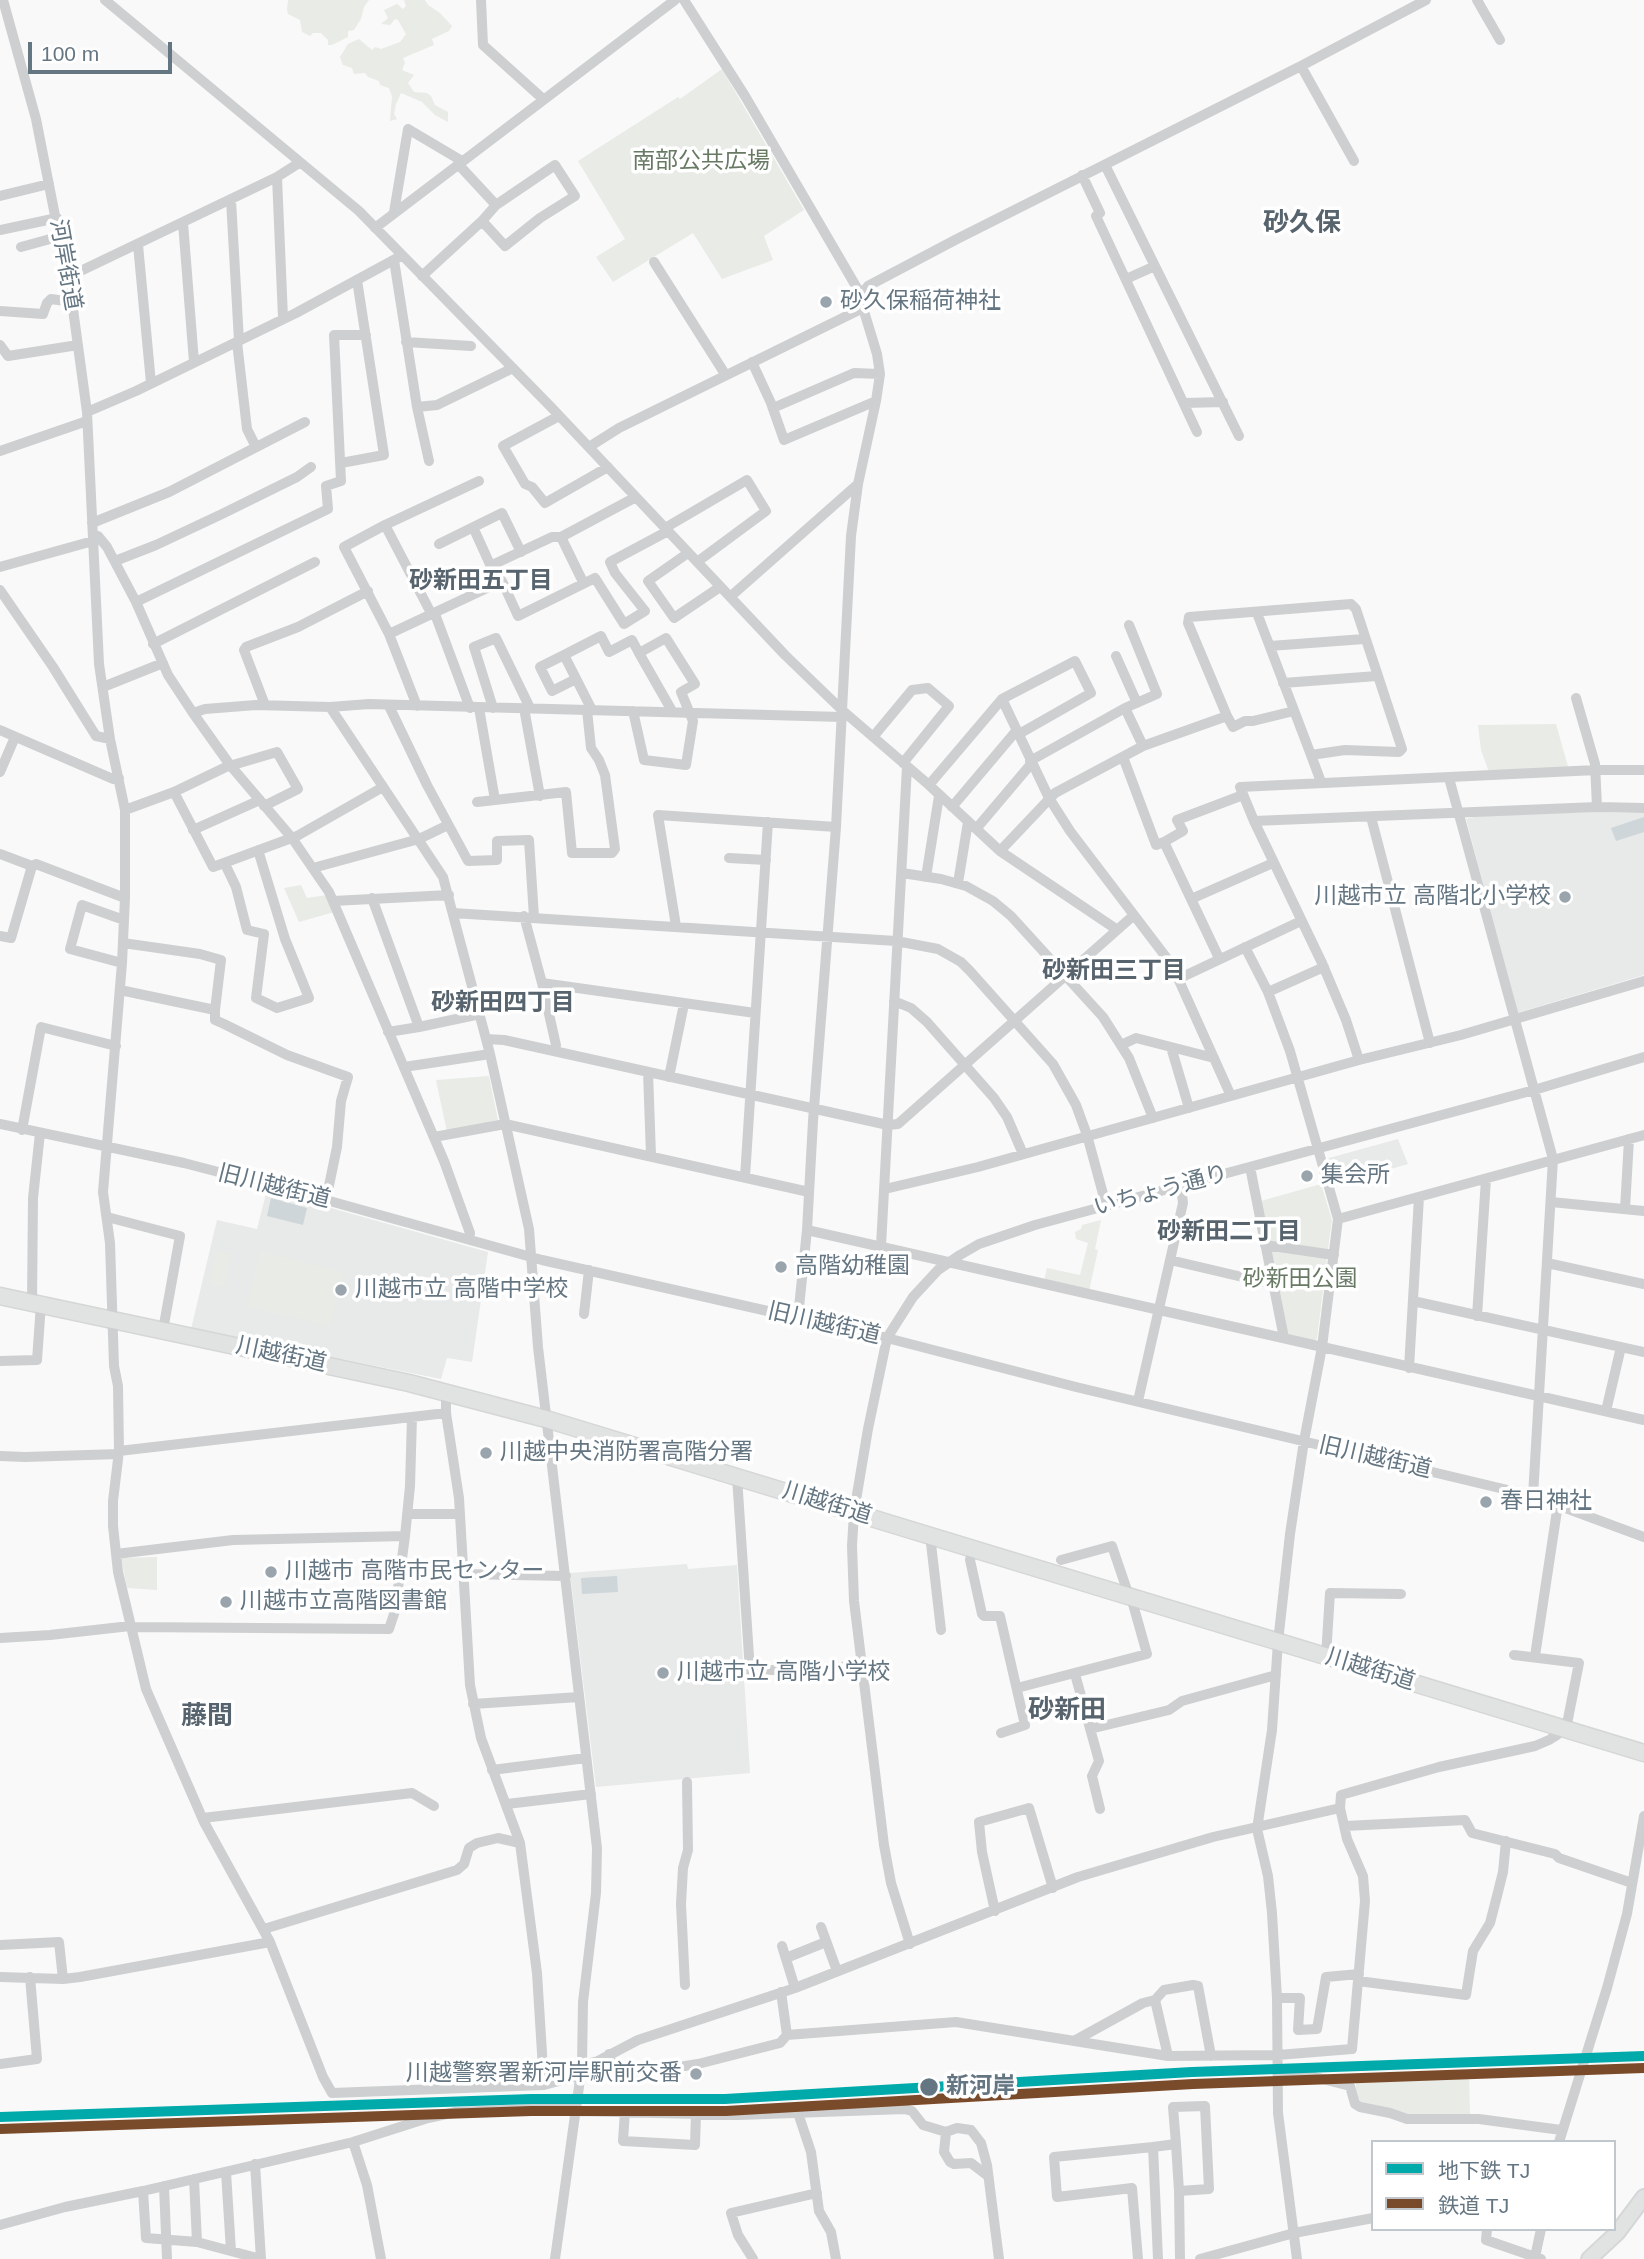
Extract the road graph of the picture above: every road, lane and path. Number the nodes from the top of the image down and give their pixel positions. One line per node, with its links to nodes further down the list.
1 (3, 0): 17 (street, 河岸街道)
2 (104, 0): 12 (street)
3 (481, 0): 10 (street)
4 (676, 0): 10 (street)
5 (684, 0): 38 (street)
6 (1426, 0): 9 (street)
7 (1477, 0): 8 (street)
8 (1500, 40)
9 (1301, 66): 11 (street); 14 (street)
10 (543, 99): 13 (street)
11 (1354, 161)
12 (299, 163): 16 (street); 25 (street)
13 (460, 163): 20 (street); 21 (street); 21 (street)
14 (1105, 165): 15 (street); 33 (street)
15 (1082, 175): 36 (street); 38 (street)
16 (277, 177): 19 (street); 42 (street)
17 (50, 184): 18 (street); 22 (street, 河岸街道)
18 (0, 196)
19 (231, 200): 24 (street); 44 (street)
20 (496, 205): 23 (street); 23 (street)
21 (394, 212): 25 (street)
22 (57, 218): 26 (street); 28 (street, 河岸街道)
23 (482, 221): 34 (street)
24 (183, 223): 29 (street); 49 (street)
25 (375, 228): 31 (street)
26 (0, 229): 27 (street)
27 (0, 236)
28 (61, 236): 30 (street); 35 (street, 河岸街道)
29 (138, 245): 35 (street); 54 (street)
30 (21, 247)
31 (397, 258): 34 (street); 37 (street); 45 (street)
32 (654, 262): 52 (street)
33 (1155, 266): 36 (street); 56 (street)
34 (422, 276): 51 (street)
35 (68, 277): 39 (street, 河岸街道)
36 (1126, 279): 57 (street)
37 (357, 280): 42 (street); 43 (street)
38 (863, 293): 40 (street)
39 (72, 302): 41 (street); 47 (street, 河岸街道)
40 (863, 308): 50 (street); 53 (street)
41 (0, 311)
42 (283, 318): 44 (street)
43 (366, 335): 69 (street); 69 (street)
44 (238, 341): 49 (street); 65 (street)
45 (406, 342): 48 (street); 58 (street)
46 (0, 345): 47 (street)
47 (78, 345): 60 (street, 河岸街道)
48 (471, 346)
49 (194, 362): 54 (street)
50 (752, 362): 52 (street); 59 (street)
51 (513, 368): 58 (street); 61 (street)
52 (725, 374): 66 (street)
53 (880, 374): 55 (street); 59 (street)
54 (151, 383): 60 (street)
55 (876, 401): 59 (street); 73 (street)
56 (1223, 402): 57 (street); 64 (street)
57 (1185, 403): 63 (street)
58 (416, 407): 68 (street)
59 (773, 408)
60 (87, 416): 67 (street); 75 (street, 河岸街道)
61 (559, 416): 66 (street); 71 (street)
62 (305, 422): 65 (street)
63 (1197, 432)
64 (1239, 436)
65 (256, 447): 75 (street)
66 (589, 447): 71 (street)
67 (0, 451)
68 (429, 461)
69 (341, 463): 95 (street)
70 (311, 467): 84 (street)
71 (607, 467): 74 (street)
72 (479, 481): 76 (street)
73 (858, 484): 94 (street); 128 (street)
74 (636, 497): 78 (street); 79 (street)
75 (92, 523): 80 (street, 河岸街道)
76 (385, 525): 93 (street); 97 (street)
77 (473, 527): 81 (street); 82 (street); 87 (street)
78 (666, 530): 83 (street); 86 (street); 90 (street)
79 (561, 537): 82 (street); 90 (street)
80 (93, 538): 84 (street); 88 (street); 110 (street, 河岸街道)
81 (439, 544)
82 (520, 552): 87 (street)
83 (688, 553): 86 (street); 91 (street)
84 (115, 561): 95 (street)
85 (316, 562): 101 (street)
86 (697, 562): 91 (street)
87 (490, 566): 89 (street)
88 (0, 568)
89 (498, 582): 90 (street); 97 (street)
90 (583, 582)
91 (720, 587): 94 (street)
92 (0, 590): 134 (street)
93 (368, 591): 99 (street); 114 (street)
94 (730, 597): 128 (street)
95 (136, 602): 101 (street)
96 (1257, 613): 100 (street); 102 (street); 129 (street)
97 (433, 614): 99 (street); 118 (street)
98 (1129, 625): 113 (street)
99 (389, 634): 116 (street)
100 (1364, 639): 102 (street); 107 (street)
101 (153, 644): 106 (street)
102 (1270, 646): 109 (street)
103 (639, 653): 104 (street); 124 (street); 126 (street)
104 (564, 655): 108 (street); 108 (street)
105 (1116, 656): 113 (street)
106 (163, 663): 110 (street); 127 (street)
107 (1377, 676): 109 (street); 136 (street)
108 (576, 679): 122 (street)
109 (1283, 683): 125 (street)
110 (103, 687): 134 (street, 河岸街道)
111 (1576, 698): 141 (street)
112 (1002, 699): 131 (street); 131 (street); 147 (street)
113 (1137, 703): 121 (street)
114 (265, 705): 117 (street); 127 (street)
115 (389, 706): 116 (street); 117 (street); 165 (street)
116 (417, 706): 118 (street)
117 (330, 707): 148 (street)
118 (475, 708): 119 (street); 154 (street)
119 (493, 708): 120 (street); 120 (street)
120 (527, 708): 122 (street); 151 (street)
121 (1125, 708): 135 (street); 138 (street)
122 (590, 710): 123 (street); 151 (street)
123 (633, 711): 124 (street); 126 (street)
124 (672, 711): 126 (street)
125 (1294, 711): 129 (street); 136 (street)
126 (690, 712): 128 (street)
127 (193, 713): 139 (street)
128 (843, 714): 133 (street); 167 (street)
129 (1227, 716): 135 (street)
130 (0, 730): 132 (street)
131 (1018, 732): 138 (street); 157 (street)
132 (15, 737): 143 (street); 145 (street)
133 (873, 737): 140 (street); 140 (street)
134 (110, 740): 145 (street, 河岸街道)
135 (1143, 747): 137 (street)
136 (1311, 755): 146 (street)
137 (1123, 757): 153 (street); 171 (street)
138 (1031, 763): 153 (street); 166 (street)
139 (230, 765): 149 (street); 156 (street); 156 (street)
140 (905, 765): 147 (street); 181 (street)
141 (1596, 770): 142 (street); 144 (street); 158 (street)
142 (1644, 771)
143 (0, 772)
144 (1449, 778): 146 (street); 161 (street)
145 (118, 779): 160 (street, 河岸街道)
146 (1321, 782): 150 (street)
147 (929, 785): 152 (street)
148 (383, 787): 169 (street); 170 (street)
149 (174, 792): 160 (street); 168 (street)
150 (1243, 794): 163 (street); 171 (street)
151 (540, 796): 154 (street)
152 (939, 796): 157 (street); 182 (street)
153 (1049, 798): 173 (street); 190 (street)
154 (495, 800): 155 (street)
155 (477, 802)
156 (262, 803): 168 (street); 169 (street)
157 (952, 807): 166 (street)
158 (1597, 807): 159 (street); 161 (street)
159 (1644, 808)
160 (125, 810): 185 (street, 河岸街道)
161 (1458, 813): 162 (street); 216 (street)
162 (1371, 817): 163 (street); 221 (street)
163 (1254, 821): 177 (street)
164 (768, 822): 167 (street); 176 (street); 194 (street)
165 (448, 825): 170 (street); 191 (street)
166 (972, 826): 173 (street); 183 (street)
167 (836, 827): 198 (street)
168 (193, 830): 178 (street)
169 (292, 838): 172 (street); 180 (street)
170 (419, 839): 180 (street); 184 (street)
171 (1164, 842): 187 (street)
172 (258, 850): 178 (street); 178 (street)
173 (1000, 851): 195 (street)
174 (0, 854): 179 (street)
175 (729, 858): 176 (street)
176 (766, 860): 196 (street)
177 (1273, 863): 187 (street); 193 (street)
178 (225, 864)
179 (32, 866): 185 (street); 197 (street)
180 (313, 868): 188 (street)
181 (902, 873): 182 (street); 199 (street)
182 (926, 877): 183 (street)
183 (958, 883): 205 (street)
184 (449, 895): 186 (street); 189 (street)
185 (125, 898): 192 (street, 河岸街道)
186 (372, 898): 188 (street); 218 (street)
187 (1191, 899): 202 (street)
188 (333, 901): 219 (street)
189 (453, 913): 191 (street); 215 (street)
190 (1134, 915): 195 (street); 206 (street)
191 (529, 917): 194 (street); 208 (street)
192 (124, 920): 200 (street, 河岸街道); 203 (street)
193 (1301, 921): 201 (street); 204 (street)
194 (676, 926): 196 (street)
195 (1116, 929): 205 (street)
196 (761, 932): 198 (street); 214 (street)
197 (0, 936)
198 (828, 937): 199 (street); 239 (street)
199 (896, 942): 211 (street); 217 (street)
200 (123, 943): 203 (street, 河岸街道); 213 (street)
201 (1245, 947): 202 (street); 210 (street)
202 (1219, 958): 206 (street)
203 (122, 963): 209 (street, 河岸街道)
204 (1324, 967): 210 (street); 229 (street)
205 (1065, 975): 217 (street); 222 (street)
206 (1178, 979): 228 (street)
207 (1644, 981): 216 (street)
208 (542, 983): 212 (street); 225 (street)
209 (120, 990): 213 (street); 223 (street, 河岸街道)
210 (1268, 992): 234 (street)
211 (894, 1001): 230 (street); 243 (street)
212 (684, 1004): 214 (street); 233 (street)
213 (215, 1010): 262 (street)
214 (755, 1013): 236 (street)
215 (480, 1014): 218 (street); 220 (street)
216 (1515, 1020): 221 (street); 235 (street)
217 (1015, 1021): 230 (street); 246 (street)
218 (419, 1027): 219 (street)
219 (388, 1032): 231 (street)
220 (486, 1039): 225 (street); 226 (street)
221 (1430, 1042): 229 (street)
222 (1121, 1045): 224 (street); 240 (street)
223 (116, 1046): 244 (street); 250 (street, 河岸街道)
224 (1171, 1047): 228 (street); 238 (street)
225 (555, 1051): 232 (street)
226 (490, 1054): 231 (street); 242 (street)
227 (1644, 1057): 235 (street, いちょう通り)
228 (1214, 1058): 237 (street)
229 (1359, 1060): 234 (street)
230 (965, 1065): 243 (street); 252 (street)
231 (404, 1067): 248 (street)
232 (648, 1072): 233 (street); 253 (street)
233 (669, 1077): 236 (street)
234 (1297, 1078): 237 (street); 251 (street)
235 (1534, 1090): 251 (street, いちょう通り); 254 (street)
236 (750, 1095): 239 (street); 256 (street)
237 (1231, 1097): 238 (street)
238 (1189, 1108): 240 (street)
239 (814, 1109): 243 (street); 260 (street)
240 (1153, 1118): 246 (street)
241 (0, 1124): 244 (street, 旧川越街道)
242 (505, 1124): 248 (street); 253 (street); 274 (street)
243 (888, 1125): 259 (street)
244 (22, 1130): 245 (street, 旧川越街道)
245 (40, 1133): 250 (street, 旧川越街道); 283 (street)
246 (1087, 1135): 252 (street); 264 (street)
247 (1644, 1135): 249 (street)
248 (434, 1137): 270 (street)
249 (1629, 1139): 254 (street); 265 (street)
250 (108, 1147): 262 (street, 旧川越街道); 267 (street, 河岸街道)
251 (1317, 1149): 255 (street, いちょう通り); 268 (street)
252 (1023, 1154): 259 (street)
253 (651, 1155): 256 (street)
254 (1553, 1159): 257 (street); 263 (street)
255 (1250, 1167): 258 (street, いちょう通り); 271 (street)
256 (745, 1177): 260 (street)
257 (1486, 1179): 261 (street); 286 (street)
258 (1181, 1186): 264 (street, いちょう通り); 275 (street)
259 (885, 1189): 272 (street)
260 (809, 1192): 269 (street)
261 (1419, 1197): 268 (street); 282 (street)
262 (326, 1199): 270 (street, 旧川越街道)
263 (1551, 1202): 265 (street); 277 (street)
264 (1106, 1205): 276 (street, いちょう通り)
265 (1625, 1209): 266 (street)
266 (1644, 1211)
267 (107, 1217): 288 (street, 河岸街道); 289 (street)
268 (1338, 1219): 273 (street)
269 (807, 1230): 272 (street); 287 (street)
270 (469, 1239): 274 (street, 旧川越街道)
271 (1265, 1245): 273 (street); 279 (street)
272 (881, 1246): 276 (street)
273 (1334, 1255): 293 (street)
274 (531, 1257): 278 (street, 旧川越街道); 304 (street)
275 (1170, 1260): 279 (street); 284 (street)
276 (948, 1262): 284 (street); 291 (street, いちょう通り)
277 (1547, 1263): 280 (street); 290 (street)
278 (589, 1270): 285 (street); 287 (street, 旧川越街道)
279 (1272, 1284): 292 (street)
280 (1644, 1284)
281 (0, 1296): 283 (highway, 川越街道)
282 (1413, 1301): 286 (street); 297 (street)
283 (37, 1304): 288 (highway, 川越街道); 296 (street)
284 (1158, 1310): 292 (street); 300 (street)
285 (584, 1314)
286 (1477, 1315): 290 (street)
287 (797, 1317): 291 (street, 旧川越街道)
288 (114, 1320): 289 (highway, 川越街道); 307 (street, 河岸街道)
289 (163, 1330): 298 (highway, 川越街道)
290 (1543, 1331): 294 (street); 299 (street)
291 (887, 1338): 300 (street, 旧川越街道); 312 (street, いちょう通り)
292 (1284, 1338): 293 (street)
293 (1322, 1347): 297 (street); 306 (street)
294 (1621, 1347): 295 (street); 301 (street)
295 (1644, 1352)
296 (0, 1360)
297 (1409, 1367): 299 (street)
298 (446, 1392): 302 (street); 304 (highway, 川越街道)
299 (1539, 1396): 301 (street); 310 (street)
300 (1138, 1401): 306 (street, 旧川越街道)
301 (1606, 1411): 305 (street)
302 (446, 1413): 303 (street); 314 (street)
303 (412, 1418): 307 (street); 313 (street)
304 (546, 1419): 309 (highway, 川越街道); 322 (street)
305 (1644, 1420)
306 (1304, 1441): 310 (street, 旧川越街道); 328 (street)
307 (119, 1452): 308 (street); 319 (street, 河岸街道)
308 (0, 1456)
309 (737, 1477): 312 (highway, 川越街道); 332 (street)
310 (1534, 1496): 311 (street, 旧川越街道)
311 (1558, 1504): 317 (street, 旧川越街道); 331 (street)
312 (854, 1512): 315 (highway, 川越街道); 332 (street, いちょう通り)
313 (407, 1514): 314 (street); 316 (street)
314 (460, 1514): 321 (street)
315 (930, 1535): 318 (highway, 川越街道); 326 (street)
316 (405, 1536): 319 (street); 325 (street)
317 (1644, 1537)
318 (973, 1548): 324 (highway, 川越街道); 335 (street)
319 (116, 1554): 325 (street, 河岸街道)
320 (1060, 1560): 324 (street)
321 (463, 1574): 322 (street); 337 (street)
322 (566, 1576): 336 (street)
323 (1401, 1594): 330 (street)
324 (1130, 1597): 328 (highway, 川越街道); 333 (street)
325 (130, 1627): 327 (street); 351 (street, 河岸街道)
326 (942, 1630)
327 (0, 1638)
328 (1278, 1642): 330 (highway, 川越街道); 334 (street)
329 (1514, 1655): 331 (street)
330 (1326, 1656): 338 (highway, 川越街道)
331 (1535, 1656): 338 (street)
332 (863, 1666): 364 (street, いちょう通り)
333 (1075, 1674): 335 (street); 339 (street)
334 (1276, 1675): 339 (street); 353 (street)
335 (1017, 1688): 340 (street)
336 (579, 1697): 337 (street); 342 (street)
337 (473, 1704): 343 (street)
338 (1563, 1728): 341 (highway, 川越街道); 348 (street)
339 (1090, 1729): 349 (street)
340 (1001, 1733)
341 (1644, 1753)
342 (586, 1758): 343 (street); 345 (street)
343 (492, 1770): 346 (street)
344 (687, 1782): 373 (street)
345 (591, 1794): 346 (street); 385 (street)
346 (507, 1804): 355 (street)
347 (434, 1806): 351 (street)
348 (1340, 1808): 352 (street); 353 (street)
349 (1100, 1809)
350 (1644, 1816): 356 (street)
351 (203, 1818): 361 (street, 河岸街道)
352 (1345, 1826): 354 (street); 371 (street)
353 (1257, 1829): 357 (street); 376 (street)
354 (1506, 1841): 356 (street); 371 (street)
355 (520, 1843): 361 (street); 387 (street)
356 (1632, 1887): 358 (street); 392 (street)
357 (1053, 1888): 359 (street); 359 (street)
358 (1644, 1895)
359 (995, 1911): 364 (street)
360 (821, 1927): 363 (street)
361 (264, 1929): 362 (street, 河岸街道)
362 (270, 1942): 372 (street); 387 (street, 河岸街道)
363 (826, 1942): 367 (street); 368 (street)
364 (909, 1944): 368 (street)
365 (0, 1945): 372 (street)
366 (782, 1946): 367 (street)
367 (786, 1958): 374 (street)
368 (837, 1971): 374 (street)
369 (0, 1977): 370 (street)
370 (30, 1977): 372 (street); 384 (street)
371 (1359, 1978): 376 (street); 381 (street)
372 (63, 1979)
373 (685, 1985)
374 (795, 1988): 375 (street)
375 (781, 1992): 378 (street); 380 (street)
376 (1277, 1998): 381 (street)
377 (1155, 2000): 379 (street); 382 (street); 383 (street)
378 (787, 2035): 379 (street); 380 (street)
379 (1074, 2042): 382 (street)
380 (609, 2054): 385 (street)
381 (1278, 2055): 383 (street); 386 (street)
382 (1168, 2056): 383 (street)
383 (1210, 2056)
384 (0, 2064)
385 (581, 2070): 387 (street); 388 (street)
386 (1278, 2077): 392 (street); 411 (street)
387 (544, 2085)
388 (576, 2109): 389 (street); 395 (street); 419 (street)
389 (625, 2111): 391 (street); 391 (street)
390 (799, 2113): 391 (street); 393 (street); 405 (street)
391 (696, 2114)
392 (1561, 2130): 394 (street)
393 (946, 2132): 400 (street); 400 (street)
394 (1559, 2140)
395 (353, 2141): 398 (street); 418 (street)
396 (1175, 2144): 397 (street); 404 (street); 404 (street)
397 (1153, 2147): 423 (street); 424 (street)
398 (255, 2164): 399 (street); 417 (street)
399 (226, 2172): 401 (street); 414 (street)
400 (988, 2176): 422 (street)
401 (194, 2179): 402 (street); 413 (street)
402 (164, 2186): 403 (street); 412 (street)
403 (143, 2191): 408 (street); 412 (street)
404 (1179, 2191): 425 (street)
405 (817, 2193): 420 (street); 421 (street)
406 (1644, 2197): 428 (main road)
407 (1371, 2218): 411 (street)
408 (0, 2225)
409 (1487, 2231): 415 (street)
410 (1541, 2231): 415 (street)
411 (1294, 2233): 426 (street); 427 (street)
412 (167, 2240): 413 (street); 416 (street)
413 (197, 2242): 414 (street)
414 (231, 2251): 417 (street)
415 (1538, 2258)
416 (167, 2259)
417 (261, 2259)
418 (381, 2259)
419 (555, 2259)
420 (753, 2259)
421 (836, 2259)
422 (999, 2259)
423 (1138, 2259)
424 (1158, 2259)
425 (1180, 2259)
426 (1200, 2259)
427 (1297, 2259)
428 (1589, 2259)

